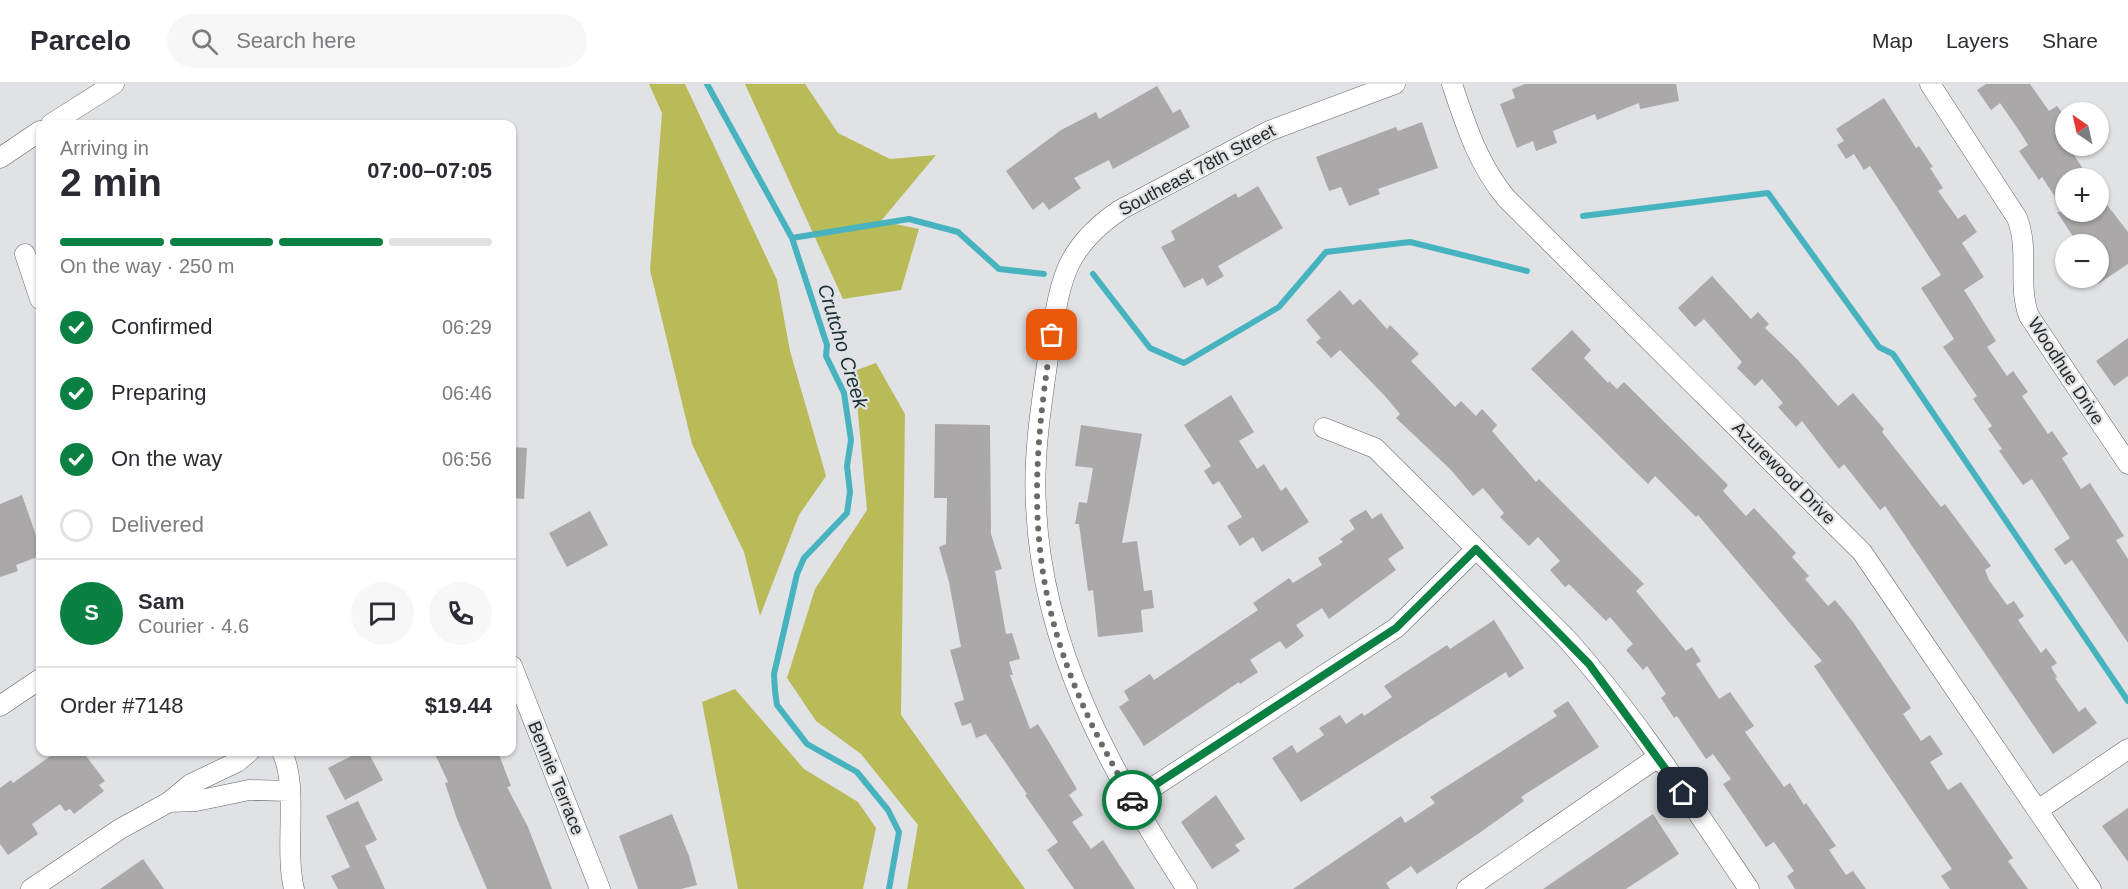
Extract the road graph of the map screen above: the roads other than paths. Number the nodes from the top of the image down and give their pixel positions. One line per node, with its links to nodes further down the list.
1 (114, 84): 5 (street)
2 (1395, 84): 24 (street, Southeast 78th Street)
3 (1452, 84): 26 (street, Azurewood Drive)
4 (1930, 84): 11 (street, Woodhue Drive)
5 (57, 120)
6 (36, 135): 7 (street)
7 (0, 158)
8 (25, 254): 9 (street)
9 (36, 287)
10 (1324, 428): 13 (street)
11 (2121, 440): 12 (street, Woodhue Drive)
12 (2128, 464)
13 (1476, 549): 20 (street); 24 (street)
14 (516, 676): 29 (street, Bennie Terrace)
15 (36, 682): 16 (street)
16 (0, 706)
17 (2128, 749): 26 (street)
18 (244, 756): 21 (street)
19 (283, 756): 22 (street)
20 (1658, 757): 31 (street); 32 (street)
21 (230, 766): 23 (street); 25 (street)
22 (290, 791): 23 (street); 28 (street)
23 (237, 792): 25 (street)
24 (1132, 801): 30 (street, Southeast 78th Street)
25 (169, 802): 27 (street)
26 (2038, 810): 33 (street, Azurewood Drive)
27 (31, 889)
28 (294, 889)
29 (600, 889)
30 (1187, 889)
31 (1467, 889)
32 (1749, 889)
33 (2091, 889)

